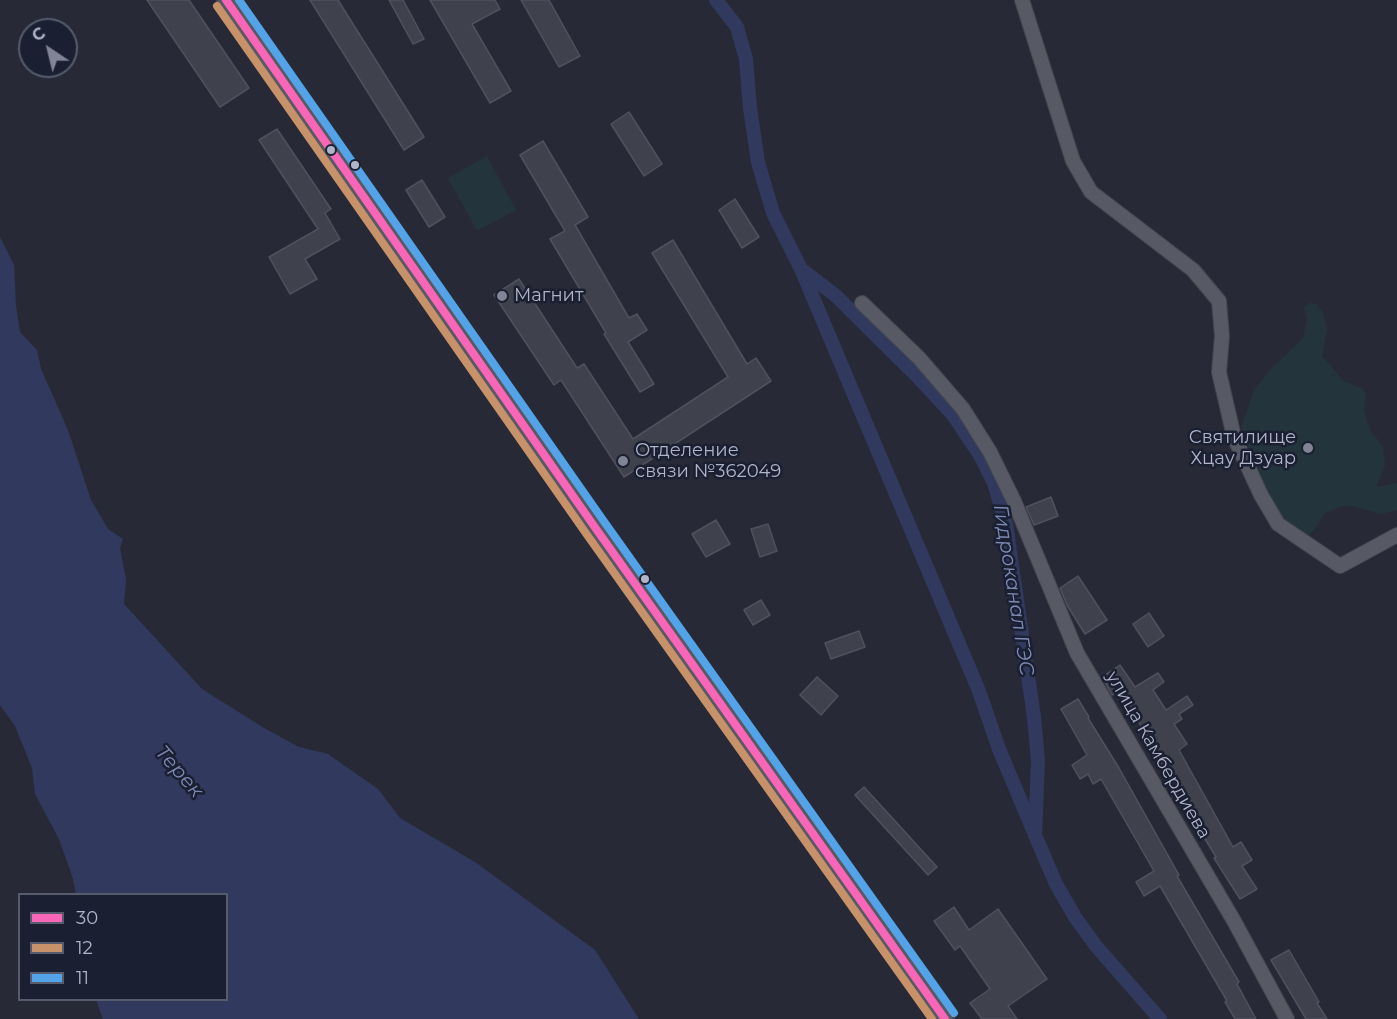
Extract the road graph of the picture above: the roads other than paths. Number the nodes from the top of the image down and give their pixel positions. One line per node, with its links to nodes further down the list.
1 (226, 0): 5 (street)
2 (1022, 0): 4 (street)
3 (862, 303): 6 (street, улица Камбердиева)
4 (1397, 535)
5 (945, 1019)
6 (1287, 1019)

